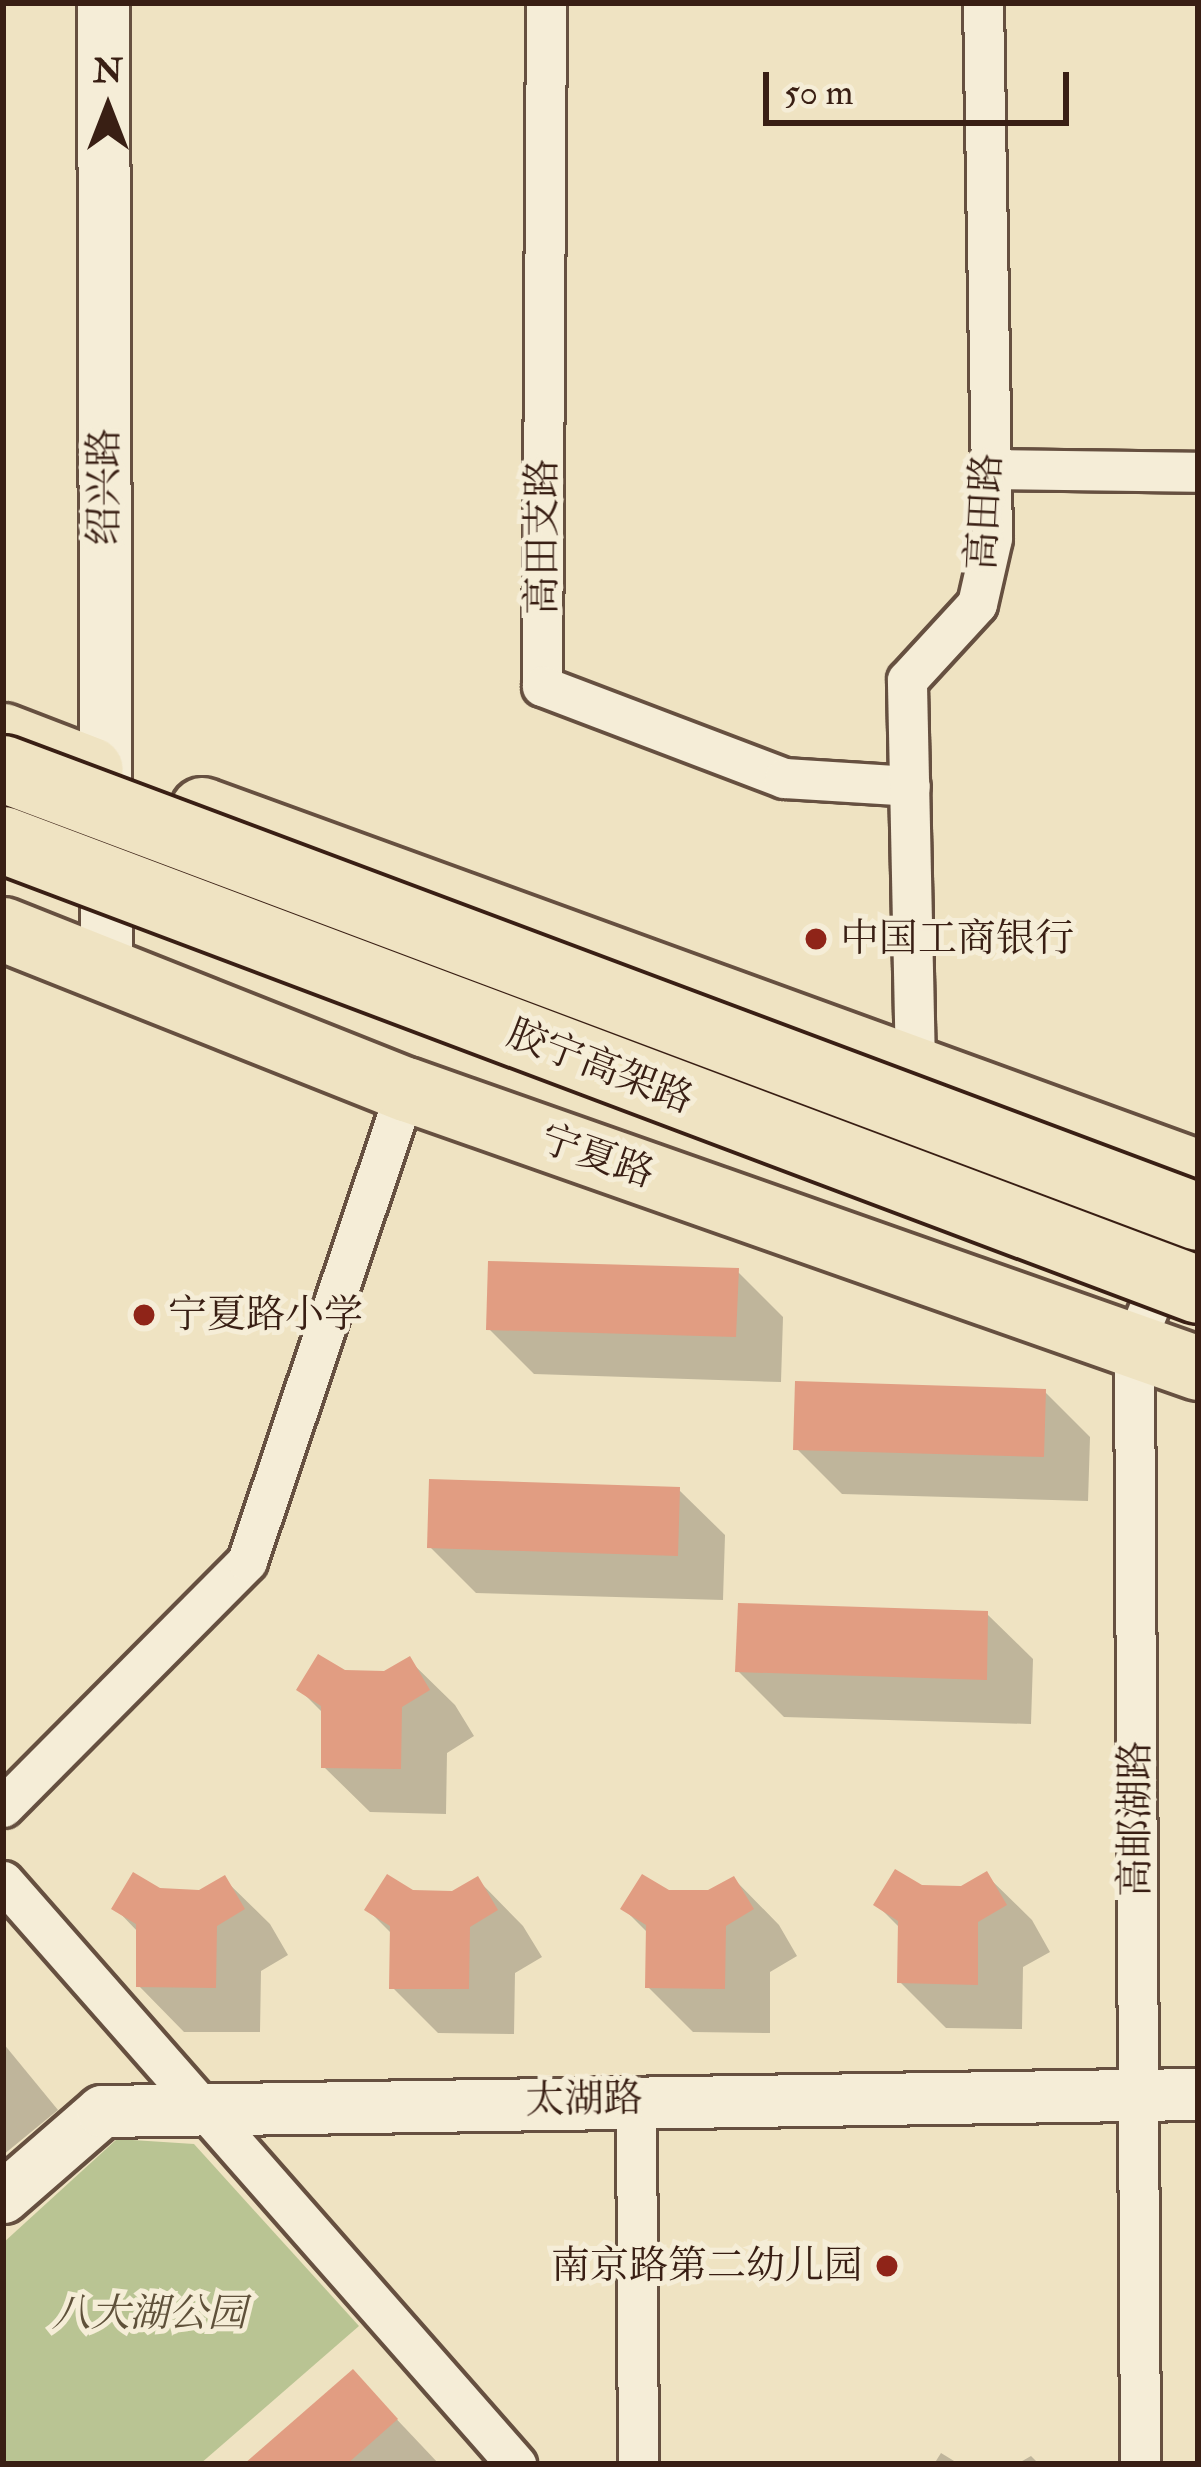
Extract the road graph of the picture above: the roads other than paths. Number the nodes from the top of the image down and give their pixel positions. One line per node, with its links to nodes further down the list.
1 (103, 3): 8 (street, 绍兴路)
2 (545, 3): 9 (street, 高田支路)
3 (983, 3): 4 (street, 高田路)
4 (990, 469): 5 (street); 9 (street, 高田路)
5 (1198, 472)
6 (3, 735): 8 (main road)
7 (3, 770): 17 (highway, 胶宁高架路, bridge)
8 (106, 775): 12 (street, 绍兴路); 13 (main road)
9 (910, 786): 13 (street, 高田路)
10 (3, 840): 18 (highway, 胶宁高架路, bridge)
11 (3, 929): 12 (main road, 宁夏路)
12 (106, 971): 14 (main road, 宁夏路)
13 (914, 1066): 15 (main road)
14 (406, 1089): 19 (main road, 宁夏路); 21 (street)
15 (1198, 1172)
16 (1198, 1186): 19 (street, 高邮湖路)
17 (1198, 1216)
18 (1198, 1290)
19 (1134, 1345): 20 (main road, 宁夏路); 23 (street, 高邮湖路)
20 (1198, 1368)
21 (3, 1807)
22 (3, 1881): 26 (street)
23 (1137, 2093): 24 (street, 太湖路); 25 (street, 太湖路); 30 (street, 高邮湖路)
24 (1198, 2094)
25 (636, 2098): 26 (street, 太湖路); 29 (street)
26 (202, 2108): 27 (street, 太湖路); 28 (street)
27 (3, 2197)
28 (516, 2464)
29 (638, 2464)
30 (1140, 2464)

